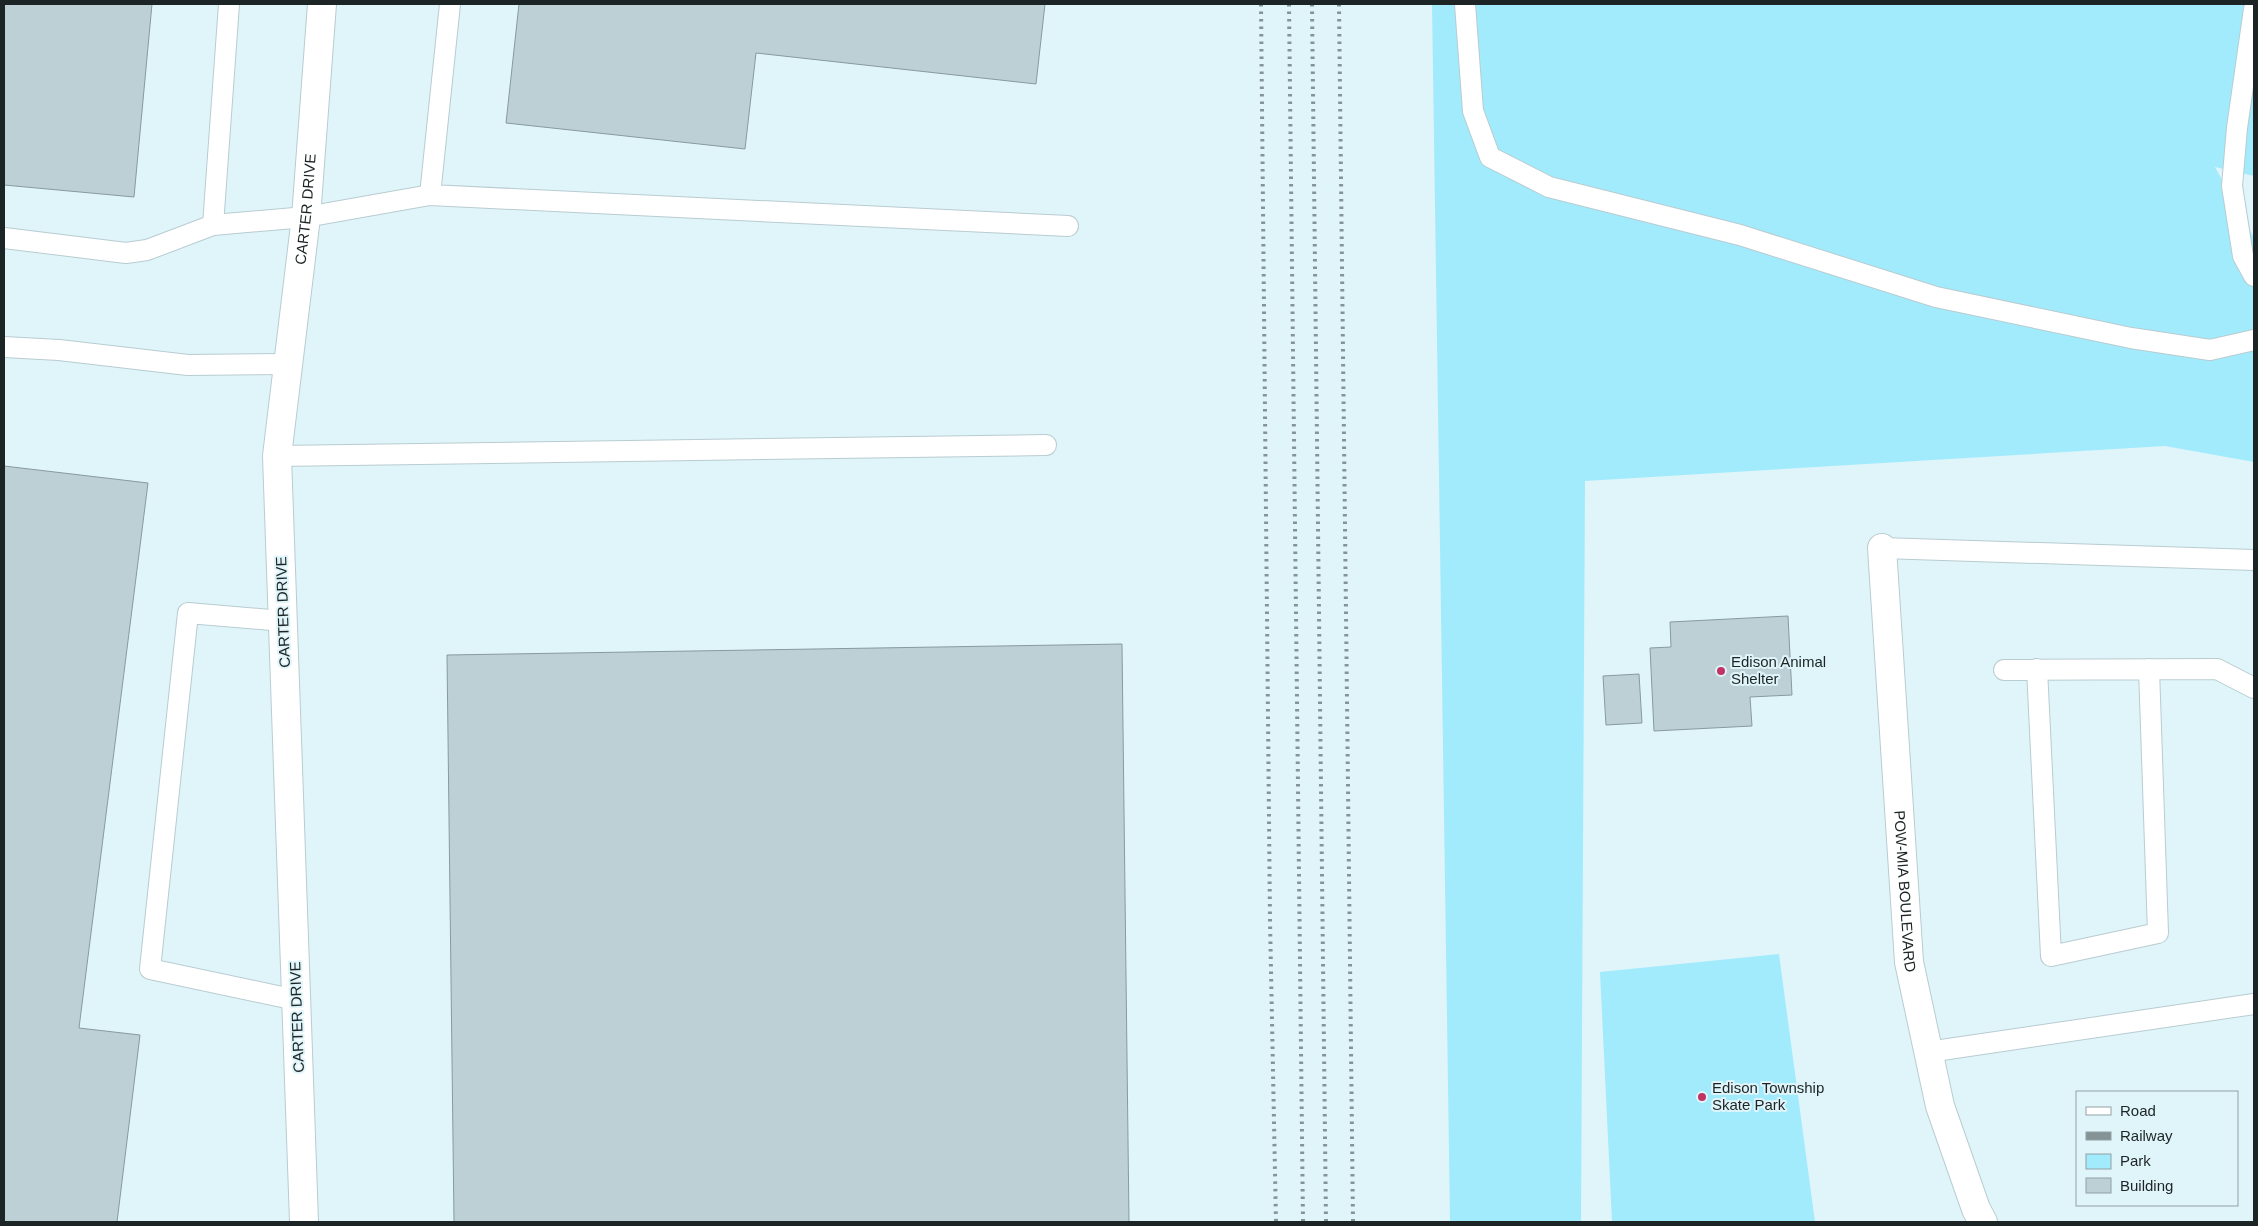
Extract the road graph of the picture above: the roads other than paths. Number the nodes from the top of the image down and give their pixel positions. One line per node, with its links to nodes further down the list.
1 (229, 4): 8 (lane)
2 (322, 4): 7 (street, CARTER DRIVE)
3 (450, 4): 6 (lane)
4 (1465, 4): 12 (lane)
5 (2254, 9): 11 (lane)
6 (430, 195): 7 (lane); 9 (lane)
7 (306, 217): 8 (lane); 14 (street, CARTER DRIVE)
8 (213, 225): 10 (lane)
9 (1068, 226)
10 (4, 238)
11 (2254, 276)
12 (2254, 340)
13 (4, 346): 14 (lane)
14 (289, 364): 16 (street, CARTER DRIVE)
15 (1046, 445): 16 (lane)
16 (277, 456): 19 (street, CARTER DRIVE)
17 (1882, 548): 18 (lane); 26 (street, POW-MIA BOULEVARD)
18 (2254, 560)
19 (283, 621): 24 (street, CARTER DRIVE); 24 (lane)
20 (2149, 669): 22 (lane); 22 (lane); 23 (lane)
21 (2004, 670): 22 (lane)
22 (2037, 670)
23 (2254, 688)
24 (296, 1000): 27 (street, CARTER DRIVE)
25 (2254, 1004): 26 (lane)
26 (1928, 1052): 28 (street, POW-MIA BOULEVARD)
27 (304, 1222)
28 (1983, 1222)

